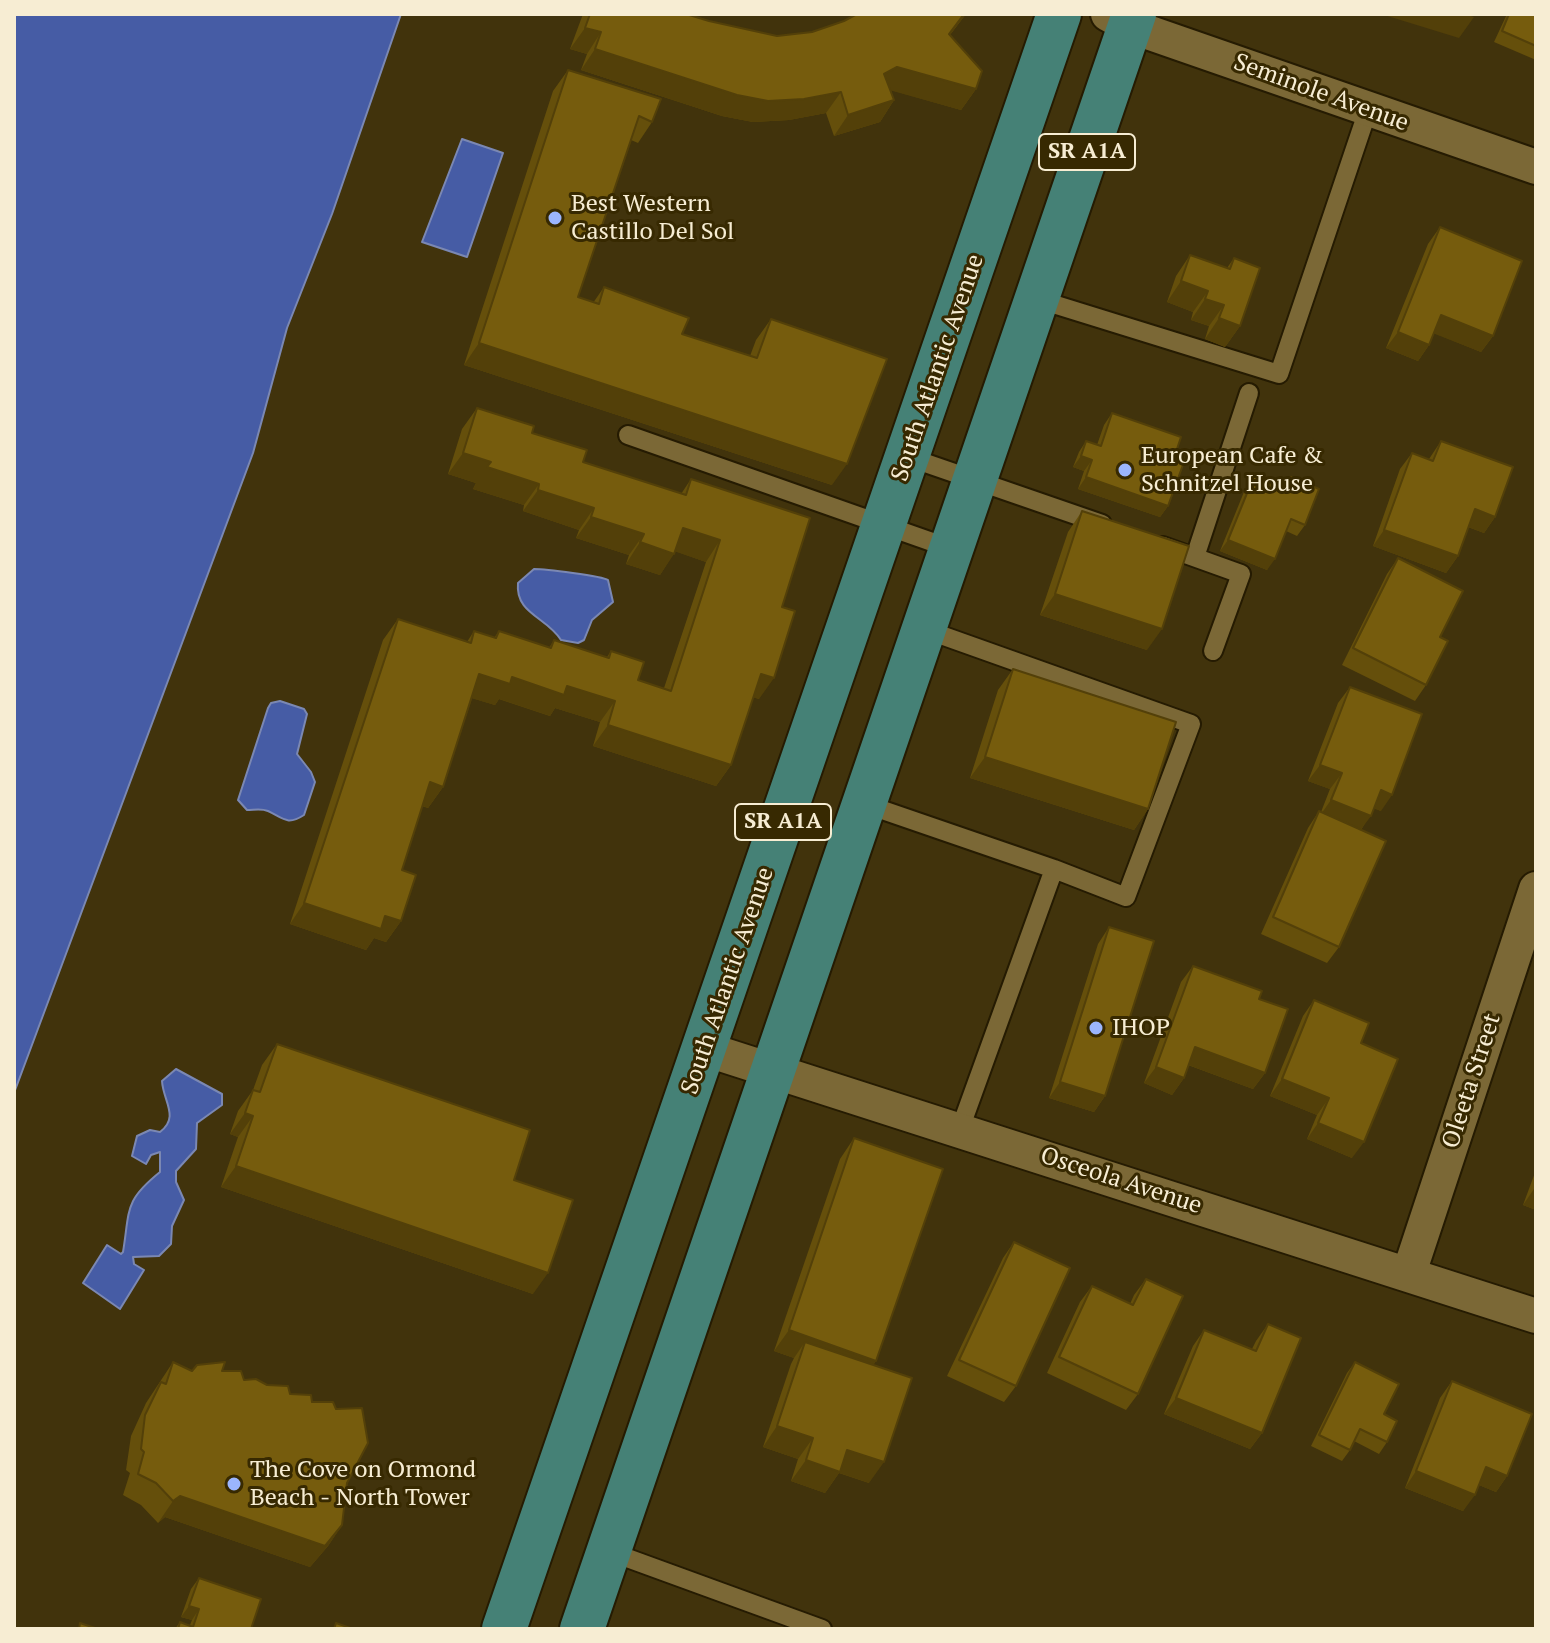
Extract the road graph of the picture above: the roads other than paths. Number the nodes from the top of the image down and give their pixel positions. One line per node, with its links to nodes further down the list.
1 (1059, 14): 8 (main road, South Atlantic Avenue / SR A1A)
2 (1124, 18): 3 (street, Seminole Avenue); 5 (main road, SR A1A)
3 (1368, 110): 4 (street, Seminole Avenue); 5 (lane)
4 (1536, 167)
5 (1037, 299): 9 (main road, SR A1A)
6 (1249, 393): 14 (lane)
7 (628, 435): 10 (lane)
8 (908, 457): 9 (lane); 10 (main road, South Atlantic Avenue / SR A1A)
9 (975, 478): 11 (lane); 13 (main road, SR A1A)
10 (884, 524): 13 (lane); 20 (main road, South Atlantic Avenue / SR A1A)
11 (1122, 531)
12 (1151, 542): 14 (lane)
13 (952, 549): 15 (main road, SR A1A)
14 (1195, 557): 16 (lane)
15 (922, 629): 17 (main road, SR A1A); 18 (lane)
16 (1213, 651)
17 (862, 803): 18 (lane); 21 (main road, SR A1A)
18 (1054, 869): 22 (lane)
19 (1536, 889): 23 (street, Oleeta Street)
20 (705, 1049): 21 (street, Osceola Avenue); 26 (main road, South Atlantic Avenue / SR A1A)
21 (773, 1070): 22 (street, Osceola Avenue); 25 (main road, SR A1A)
22 (960, 1129): 23 (street, Osceola Avenue)
23 (1409, 1273): 24 (street, Osceola Avenue)
24 (1536, 1316)
25 (608, 1551): 27 (main road, SR A1A); 28 (lane)
26 (504, 1629)
27 (582, 1629)
28 (822, 1629)

